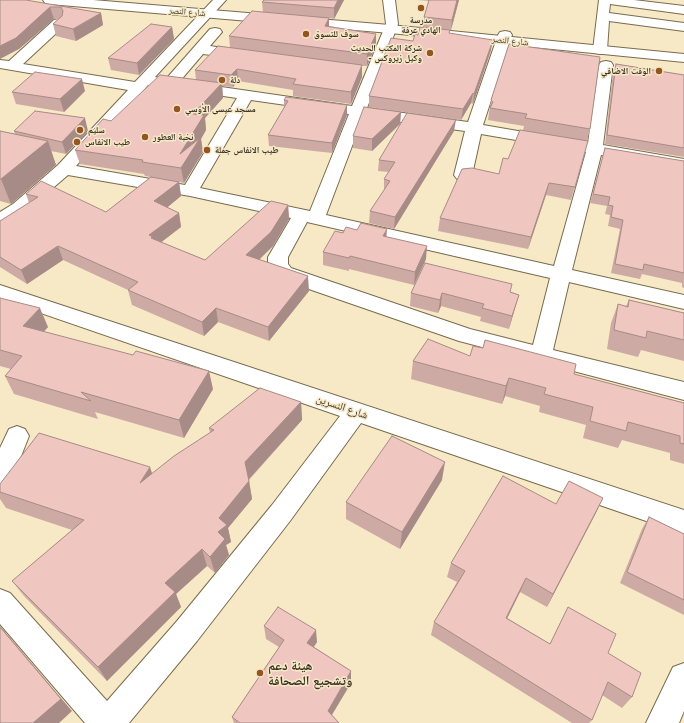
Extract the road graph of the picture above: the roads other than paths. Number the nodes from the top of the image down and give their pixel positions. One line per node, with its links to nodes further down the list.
1 (49, 0): 7 (main road, شارع النصر)
2 (130, 0): 7 (main road, شارع النصر)
3 (389, 0): 11 (main road)
4 (604, 0): 8 (main road); 9 (main road)
5 (677, 0): 6 (main road)
6 (684, 1)
7 (212, 7): 11 (main road, شارع النصر); 23 (main road)
8 (684, 10)
9 (602, 16): 12 (main road); 17 (main road)
10 (59, 23): 20 (main road)
11 (391, 27): 14 (main road, شارع النصر); 22 (main road)
12 (684, 27)
13 (215, 32): 15 (main road)
14 (503, 41): 17 (main road); 17 (main road, شارع النصر); 27 (main road)
15 (199, 49): 18 (main road); 24 (main road)
16 (684, 50): 17 (main road, شارع النصر)
17 (607, 56): 19 (main road, شارع النصر); 28 (main road)
18 (254, 57)
19 (684, 58)
20 (6, 65): 23 (main road)
21 (357, 71): 22 (main road)
22 (372, 73): 26 (main road)
23 (141, 83): 24 (main road); 29 (main road)
24 (169, 84): 25 (main road)
25 (246, 96): 26 (main road); 32 (main road)
26 (357, 112): 27 (main road); 33 (main road)
27 (474, 128): 28 (main road); 31 (main road)
28 (595, 148): 30 (main road); 35 (main road)
29 (64, 163): 32 (main road); 34 (main road)
30 (684, 164)
31 (463, 175)
32 (190, 191): 33 (main road)
33 (309, 216): 35 (main road); 38 (main road)
34 (0, 220)
35 (560, 275): 37 (main road); 38 (main road)
36 (0, 292): 40 (main road, شارع النسرين)
37 (684, 302)
38 (541, 354): 39 (main road)
39 (684, 391)
40 (356, 412): 43 (main road, شارع النسرين); 46 (main road)
41 (17, 436): 42 (main road)
42 (0, 479)
43 (684, 522)
44 (0, 603): 46 (main road)
45 (684, 678): 47 (main road)
46 (108, 723)
47 (662, 723)

